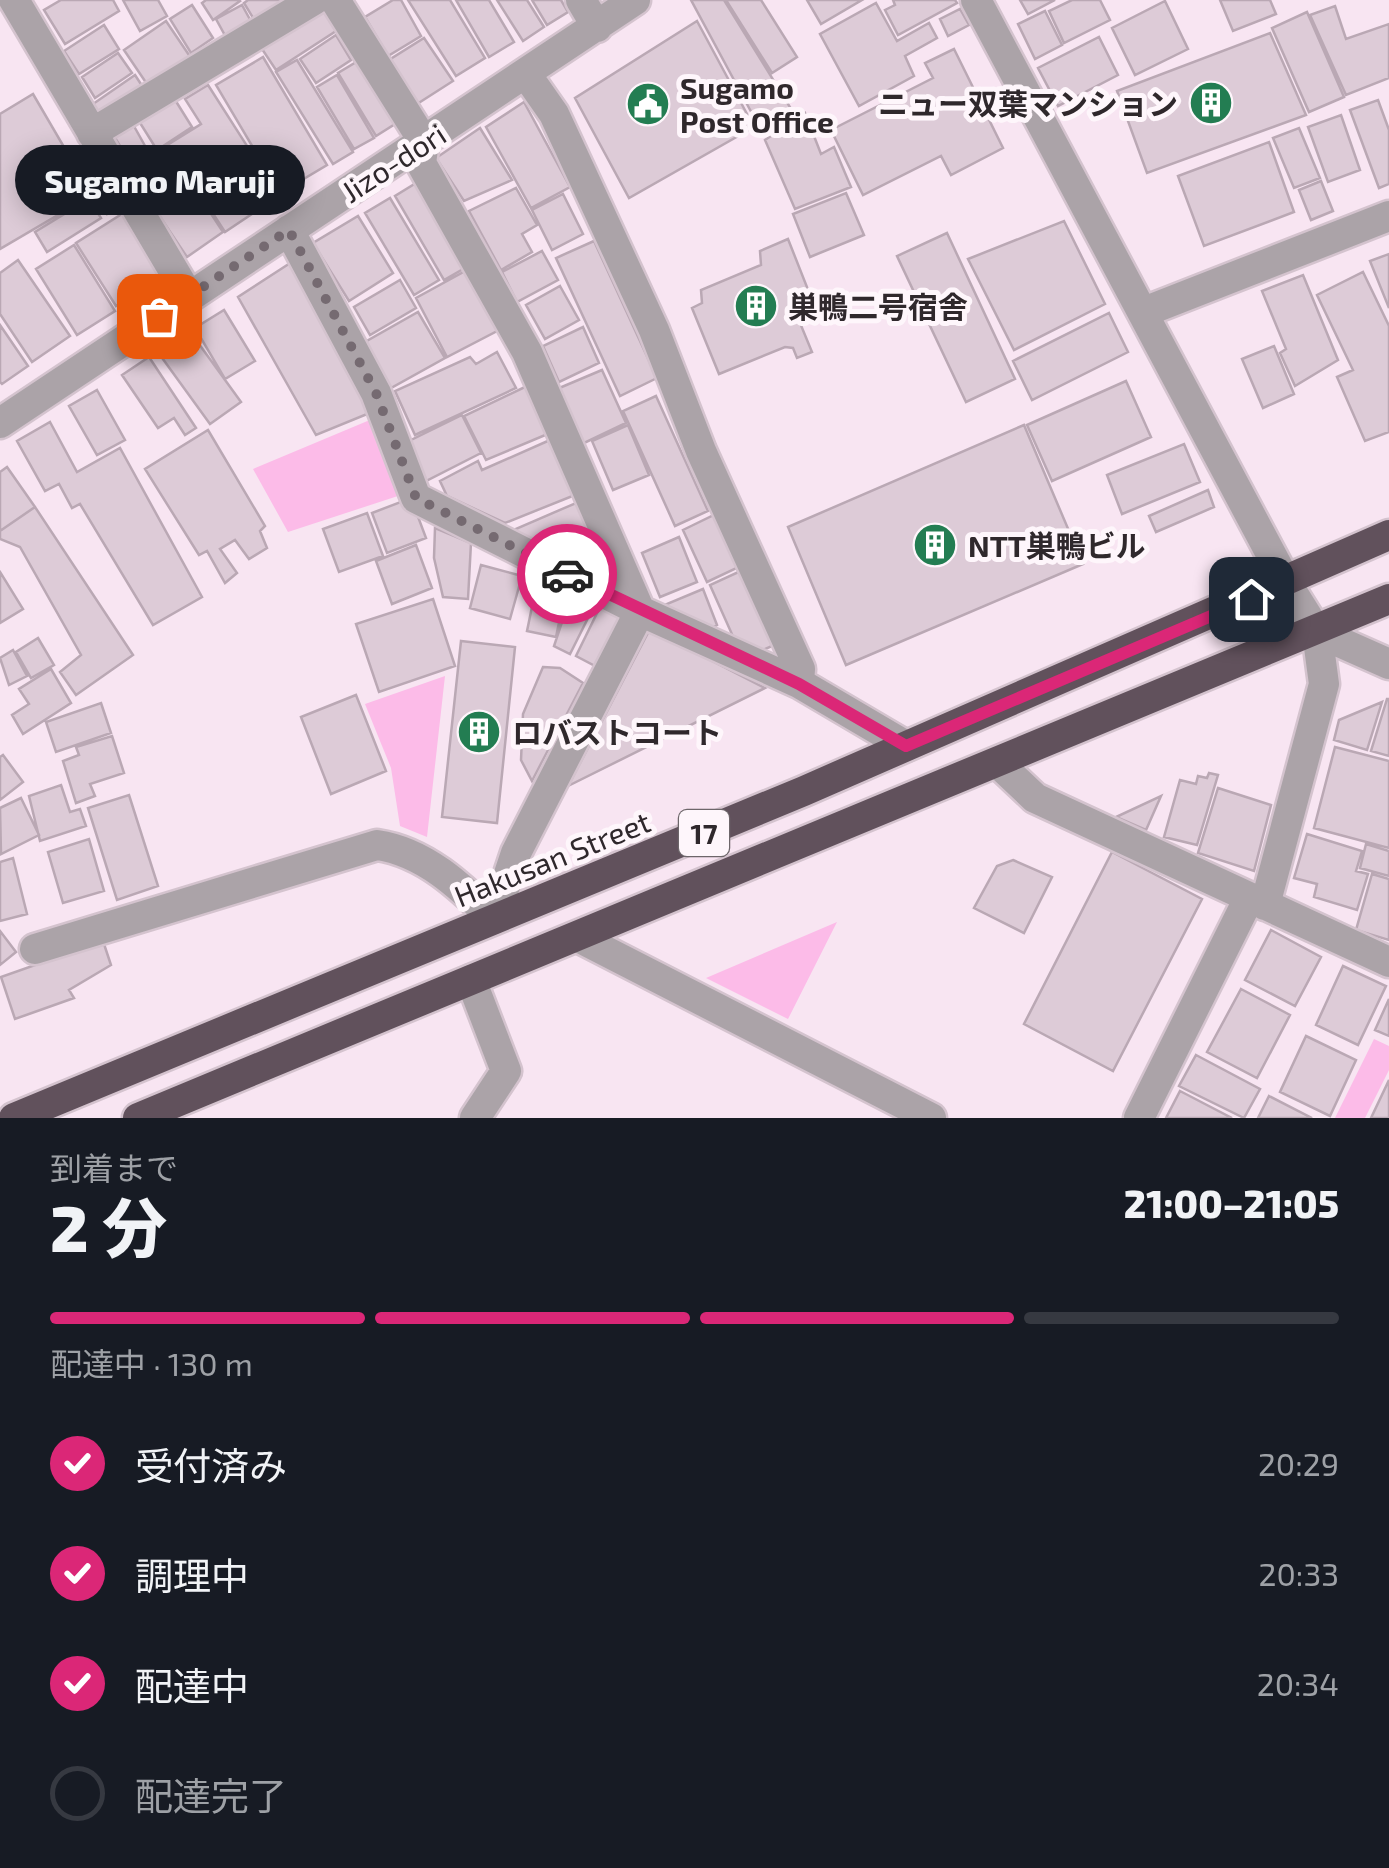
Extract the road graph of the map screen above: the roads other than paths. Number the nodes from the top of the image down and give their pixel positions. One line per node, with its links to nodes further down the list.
1 (314, 0): 9 (street)
2 (335, 0): 10 (street)
3 (581, 0): 7 (street)
4 (635, 0): 7 (street, Jizo-dori)
5 (976, 0): 14 (street)
6 (21, 2): 9 (street)
7 (597, 27): 8 (street, Jizo-dori)
8 (526, 74): 10 (street, Jizo-dori); 22 (street)
9 (92, 133): 13 (street)
10 (424, 142): 12 (street, Jizo-dori); 19 (street)
11 (1389, 216): 14 (street)
12 (289, 230): 13 (street, Jizo-dori); 19 (street)
13 (188, 296): 15 (street, Jizo-dori)
14 (1144, 312): 17 (street)
15 (0, 423)
16 (1389, 536): 17 (highway, Hakusan Street / 17)
17 (1287, 584): 20 (street); 23 (highway, Hakusan Street / 17)
18 (1389, 599): 20 (highway, 17)
19 (640, 611): 22 (street); 26 (street)
20 (1317, 632): 21 (street); 24 (highway, 17); 25 (street)
21 (1389, 664)
22 (799, 684): 23 (street)
23 (906, 746): 26 (highway, Hakusan Street / 17)
24 (998, 764): 25 (street); 27 (highway, 17)
25 (1257, 901): 29 (street); 35 (street)
26 (494, 920): 28 (street); 31 (highway, Hakusan Street / 17)
27 (578, 937): 30 (highway, 17); 34 (street)
28 (35, 948)
29 (1389, 962)
30 (471, 980): 32 (highway, 17); 33 (street)
31 (14, 1118)
32 (138, 1118)
33 (474, 1118)
34 (932, 1118)
35 (1139, 1118)

